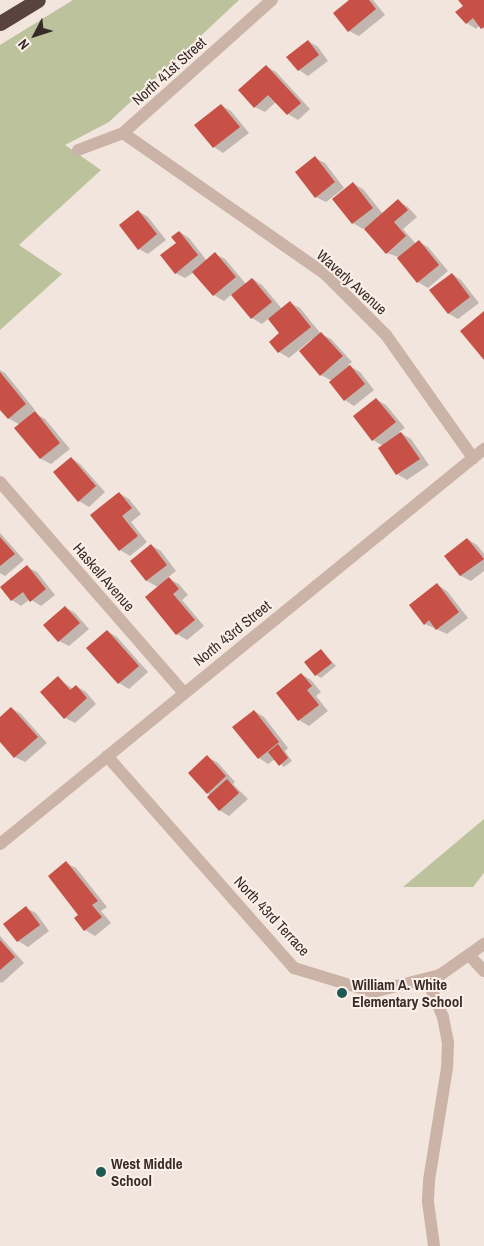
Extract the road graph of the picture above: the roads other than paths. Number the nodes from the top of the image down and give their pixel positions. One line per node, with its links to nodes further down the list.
1 (38, 0): 3 (highway)
2 (272, 0): 4 (street, North 41st Street)
3 (0, 22)
4 (123, 133): 5 (street, North 41st Street); 7 (street, Waverly Avenue)
5 (78, 150)
6 (484, 449): 7 (street, North 43rd Street)
7 (473, 458): 9 (street, North 43rd Street)
8 (0, 482): 9 (street, Haskell Avenue)
9 (184, 693): 10 (street, North 43rd Street)
10 (108, 756): 11 (street, North 43rd Street); 15 (street, North 43rd Terrace)
11 (0, 844)
12 (484, 944): 13 (street, North 43rd Terrace)
13 (469, 955): 14 (street); 15 (street, North 43rd Terrace)
14 (484, 971)
15 (427, 979): 16 (street)
16 (434, 1246)

